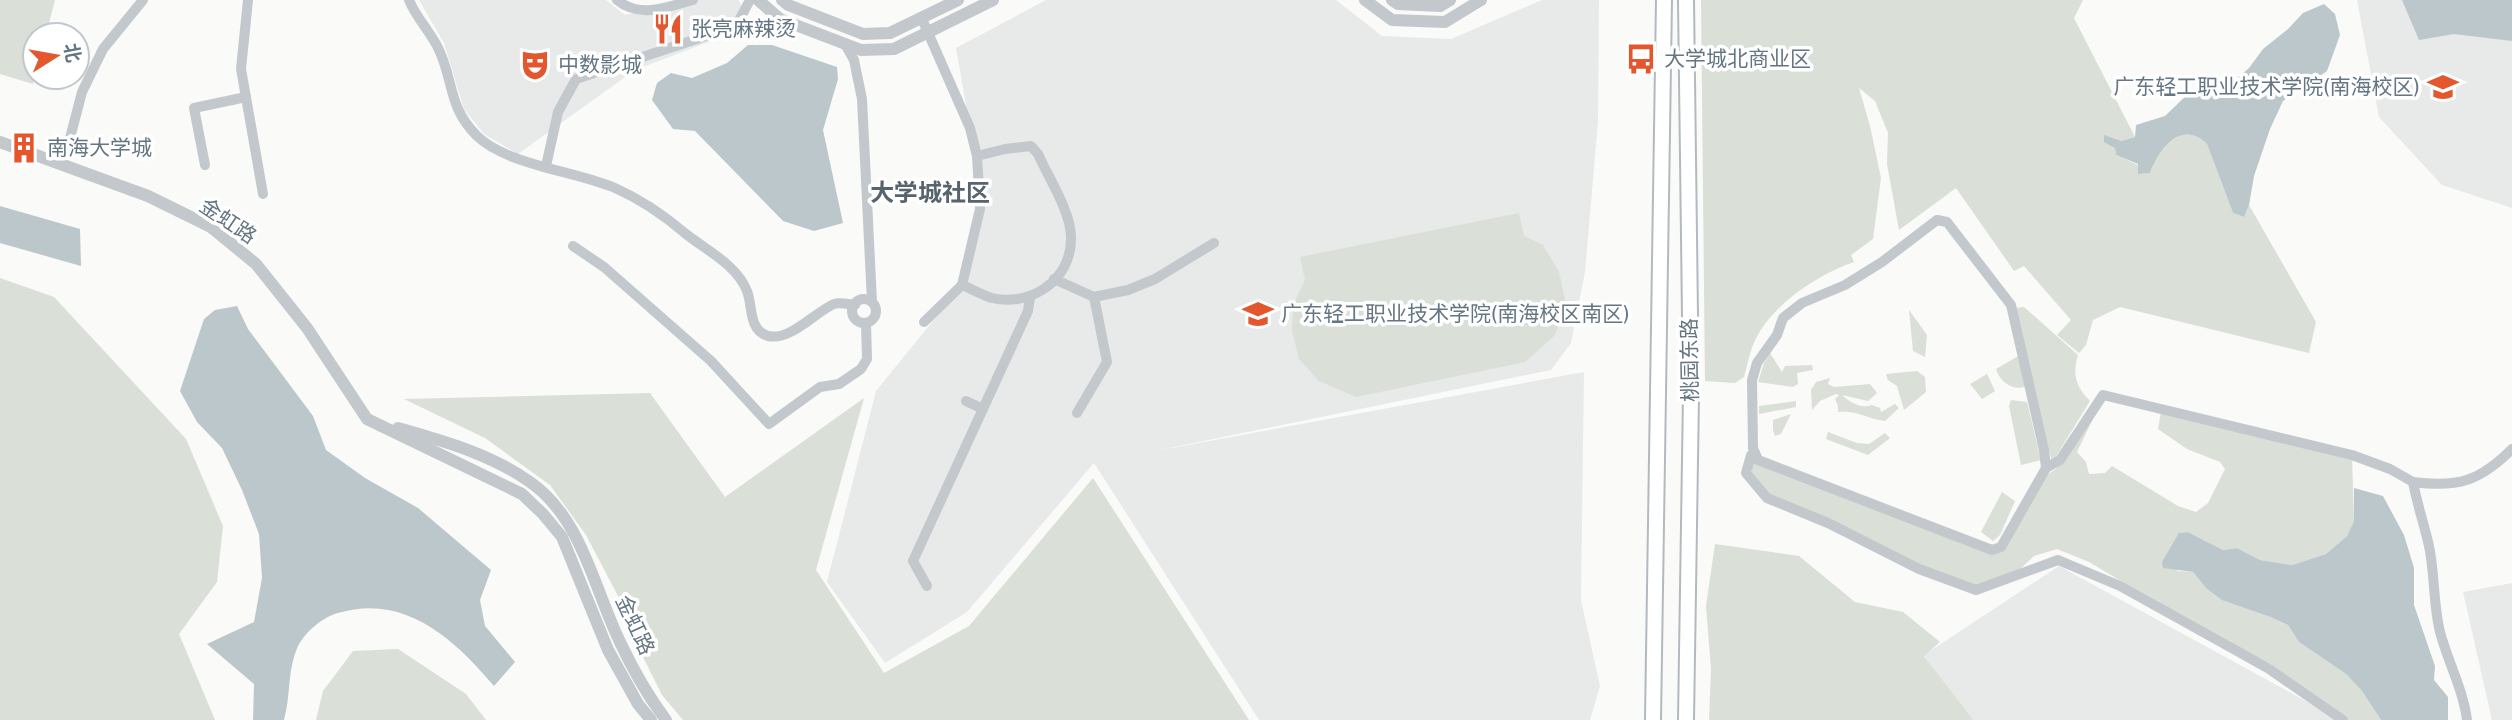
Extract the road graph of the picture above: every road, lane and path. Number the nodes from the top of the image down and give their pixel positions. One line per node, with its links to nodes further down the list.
1 (143, 0): 22 (street)
2 (248, 0): 20 (street)
3 (409, 0): 25 (street)
4 (617, 0): 5 (street)
5 (693, 0)
6 (750, 0): 25 (street)
7 (758, 0): 19 (street)
8 (782, 0): 17 (street)
9 (958, 0): 17 (street)
10 (993, 0): 18 (street)
11 (1365, 0): 14 (street)
12 (1392, 0): 13 (street)
13 (1450, 0)
14 (1481, 0)
15 (1664, 0): 48 (main road, 桃园东路)
16 (1686, 0): 49 (main road, 桃园东路)
17 (922, 19): 18 (street)
18 (929, 33): 19 (street); 23 (street)
19 (845, 44): 33 (street)
20 (246, 97): 24 (street); 26 (street)
21 (0, 142): 40 (street, 金虹路)
22 (69, 142)
23 (977, 156): 29 (street); 30 (street)
24 (205, 165)
25 (546, 166): 34 (street)
26 (263, 194)
27 (1214, 243): 32 (street)
28 (573, 246): 36 (street)
29 (1054, 279): 31 (street); 32 (street)
30 (962, 285): 31 (street); 35 (street)
31 (1030, 298): 38 (street)
32 (1094, 298): 39 (street)
33 (872, 302): 34 (street); 36 (street)
34 (855, 304): 36 (street)
35 (924, 322)
36 (866, 323)
37 (966, 401): 38 (street)
38 (983, 409): 45 (street)
39 (1077, 413)
40 (367, 419): 46 (street, 金虹路); 47 (street, 金虹路)
41 (2512, 449): 44 (street)
42 (1751, 456): 50 (street)
43 (2046, 468): 43 (street); 44 (street)
44 (2413, 482): 51 (street)
45 (927, 586)
46 (650, 720)
47 (666, 720)
48 (1653, 720)
49 (1686, 720)
50 (2343, 720)
51 (2467, 720)

